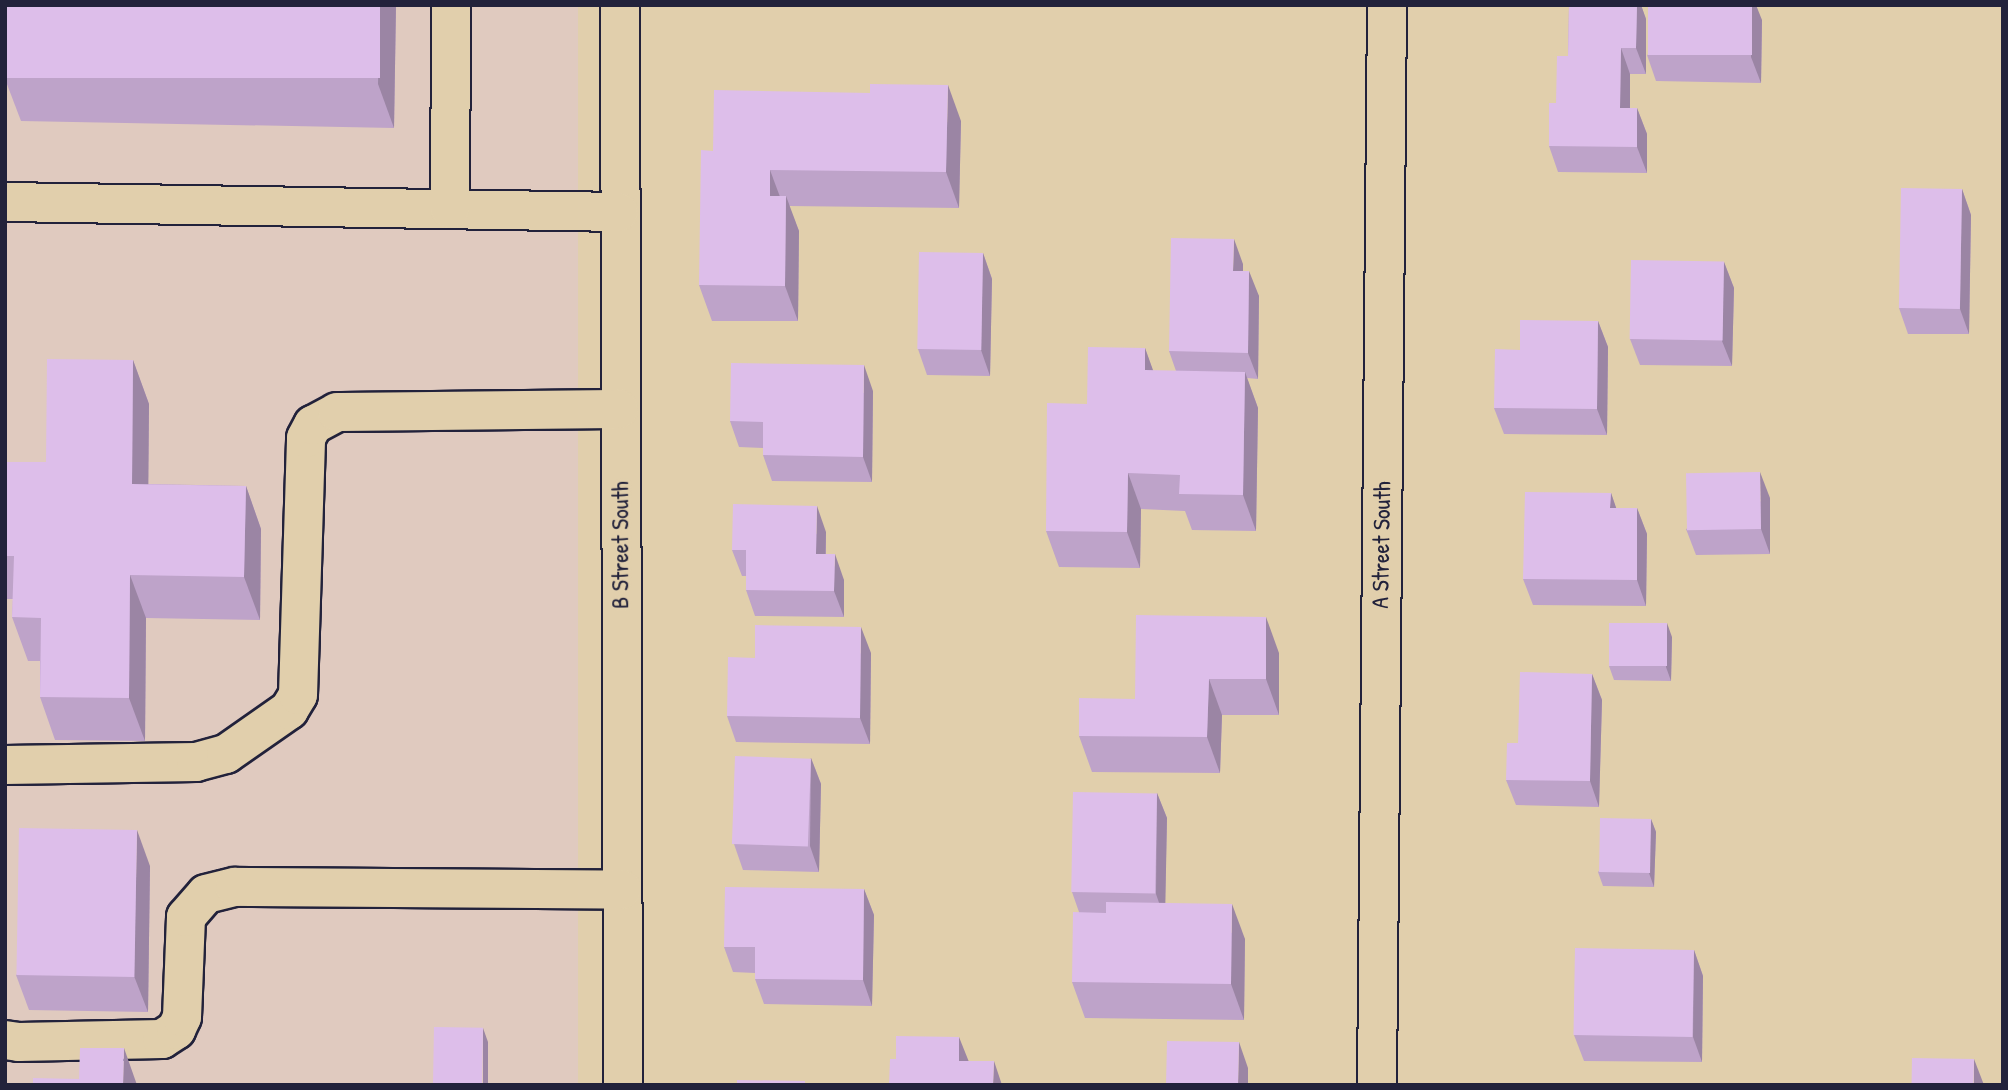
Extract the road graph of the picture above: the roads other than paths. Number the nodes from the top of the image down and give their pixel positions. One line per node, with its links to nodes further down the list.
1 (451, 5): 5 (street)
2 (620, 5): 6 (street, B Street South)
3 (1387, 5): 12 (street, A Street South)
4 (5, 202): 5 (street)
5 (450, 209): 6 (street)
6 (619, 212): 7 (street, B Street South)
7 (619, 409): 8 (street); 9 (street, B Street South)
8 (5, 765)
9 (622, 890): 10 (street); 11 (street, B Street South)
10 (5, 1040)
11 (623, 1085)
12 (1377, 1085)

